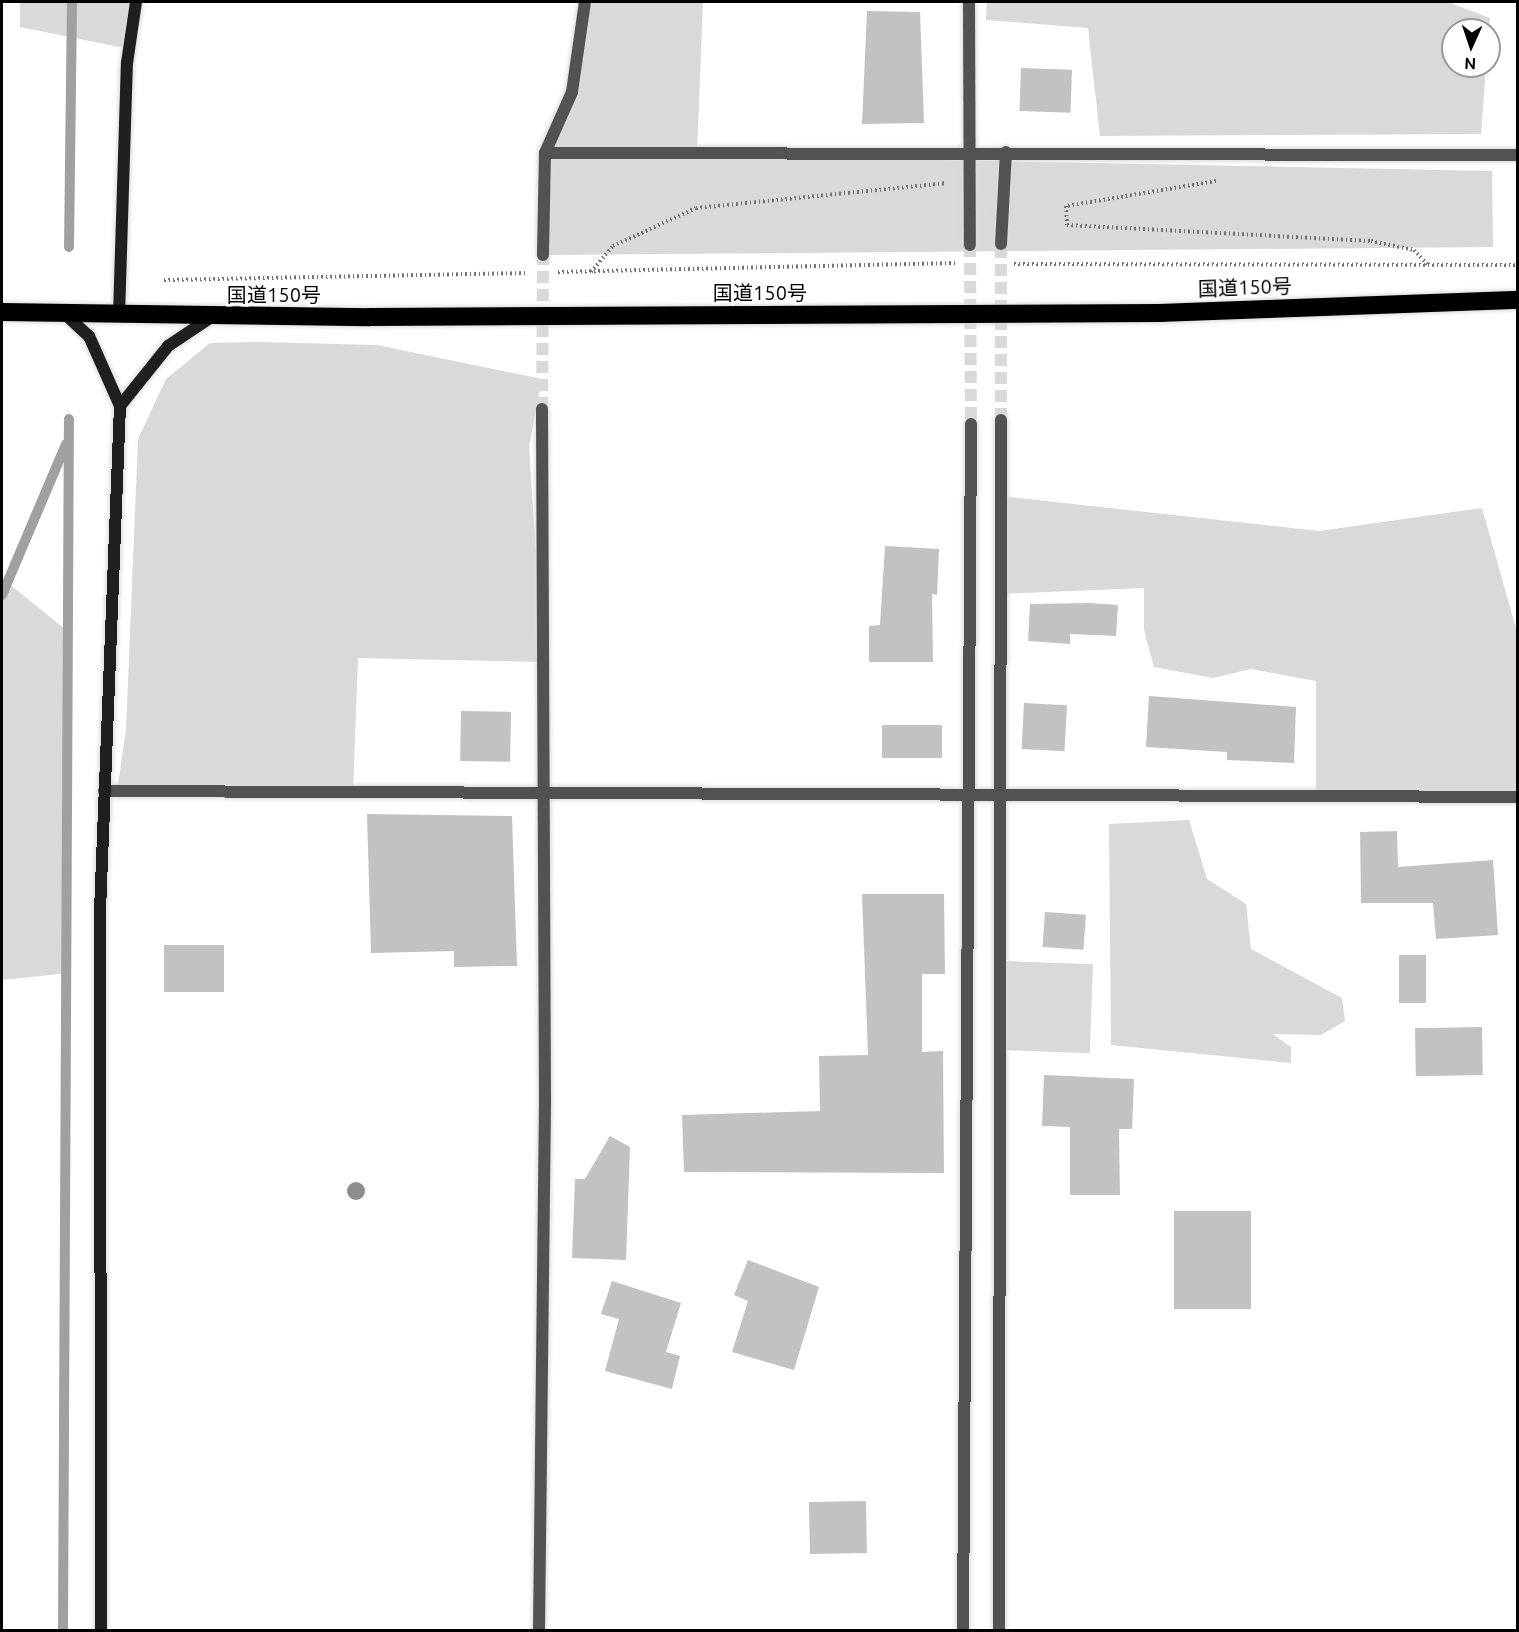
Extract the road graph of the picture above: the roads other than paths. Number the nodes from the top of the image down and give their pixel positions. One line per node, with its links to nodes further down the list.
1 (136, 2): 14 (street)
2 (585, 2): 6 (street)
3 (969, 2): 4 (street)
4 (970, 152): 5 (street); 6 (street); 9 (street)
5 (1006, 152): 7 (street); 8 (street)
6 (545, 153): 10 (street)
7 (1518, 155)
8 (1001, 244)
9 (970, 245)
10 (543, 255)
11 (1518, 300): 15 (highway, 国道150号)
12 (2, 312): 13 (highway, 国道150号)
13 (65, 314): 14 (highway, 国道150号); 16 (street)
14 (119, 315): 15 (highway, 国道150号)
15 (213, 316): 16 (street)
16 (120, 406): 20 (street)
17 (542, 409): 21 (street)
18 (1001, 420): 23 (street)
19 (971, 424): 22 (street)
20 (104, 791): 21 (street); 25 (street)
21 (543, 793): 22 (street); 26 (street)
22 (968, 795): 23 (street); 27 (street)
23 (1004, 795): 24 (street); 28 (street)
24 (1518, 797)
25 (101, 1630)
26 (539, 1630)
27 (963, 1630)
28 (999, 1630)

